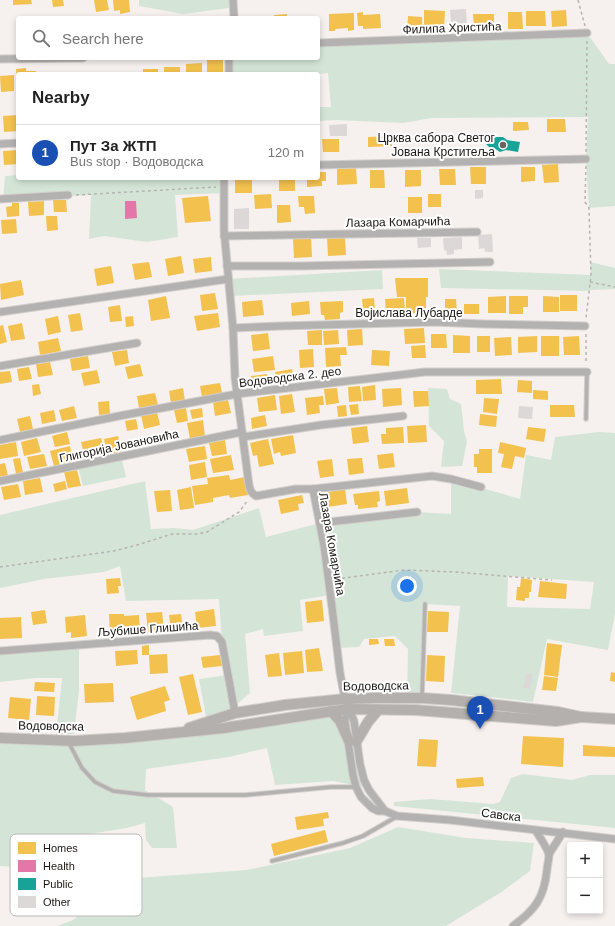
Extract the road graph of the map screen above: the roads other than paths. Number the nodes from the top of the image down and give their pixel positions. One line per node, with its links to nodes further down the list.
1 (233, 0): 2 (street)
2 (234, 16)
3 (587, 33): 4 (street, Филипа Христића)
4 (320, 43)
5 (0, 59): 6 (street)
6 (16, 59)
7 (229, 60): 8 (street)
8 (229, 72)
9 (16, 143): 10 (street)
10 (0, 144)
11 (586, 159): 12 (street)
12 (320, 165)
13 (224, 180): 17 (street)
14 (68, 195): 15 (street)
15 (0, 199)
16 (477, 232): 17 (street, Лазара Комарчића)
17 (224, 236): 19 (street)
18 (490, 262): 19 (street)
19 (227, 266): 20 (street)
20 (228, 279): 21 (street); 23 (street)
21 (0, 312)
22 (585, 326): 23 (street, Војислава Лубарде)
23 (233, 328): 27 (street)
24 (137, 343): 25 (street)
25 (0, 366)
26 (586, 372): 27 (street, Водоводска 2. део); 29 (lane)
27 (237, 394): 30 (street); 31 (street, Водоводска 2. део)
28 (403, 416): 30 (street, Глигорија Јовановића)
29 (586, 419)
30 (242, 434): 32 (street, Глигорија Јовановића); 34 (street, Лазара Комарчића)
31 (0, 440)
32 (0, 481)
33 (481, 487): 34 (street)
34 (313, 489): 36 (street, Лазара Комарчића)
35 (417, 512): 36 (street)
36 (320, 523): 40 (street, Лазара Комарчића)
37 (425, 604): 39 (lane)
38 (0, 651): 44 (street, Љубише Глишића)
39 (422, 698): 40 (main road, Водоводска); 45 (main road, Водоводска)
40 (345, 699): 41 (street, Савска); 44 (main road, Водоводска)
41 (348, 710): 42 (main road, Водоводска); 43 (main road, Водоводска); 50 (street, Савска)
42 (378, 710): 45 (main road, Водоводска); 50 (main road)
43 (331, 711): 47 (main road, Водоводска); 50 (main road)
44 (235, 713): 47 (main road, Водоводска)
45 (581, 717): 46 (main road, Водоводска)
46 (615, 719)
47 (174, 733): 49 (main road, Водоводска)
48 (0, 738): 49 (main road, Водоводска)
49 (68, 740): 51 (lane)
50 (352, 742): 51 (street, Савска); 52 (street, Савска)
51 (356, 786): 52 (street, Савска)
52 (385, 811): 53 (street, Савска)
53 (397, 816): 54 (street, Савска); 58 (lane)
54 (536, 831): 55 (street, Савска); 57 (street)
55 (563, 832): 56 (street, Савска); 57 (street)
56 (615, 839)
57 (549, 854): 59 (street)
58 (272, 861)
59 (513, 926)

